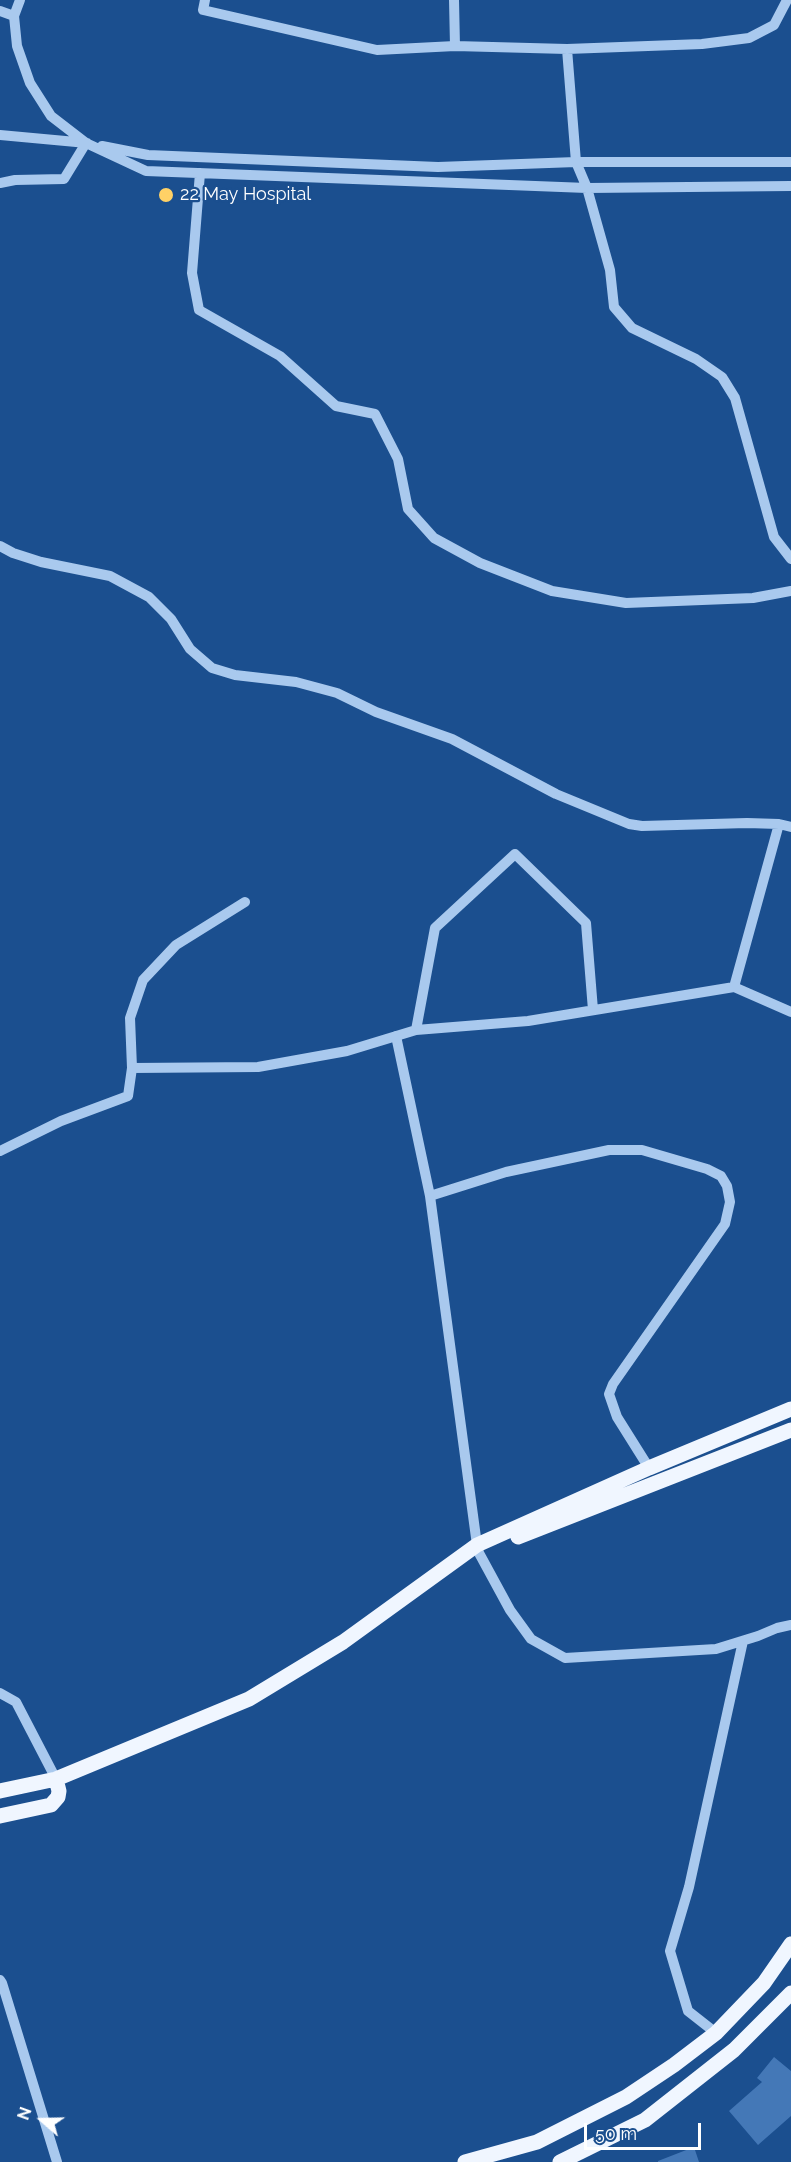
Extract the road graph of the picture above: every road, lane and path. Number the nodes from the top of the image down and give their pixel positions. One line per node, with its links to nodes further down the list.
1 (20, 0): 6 (street)
2 (205, 0): 7 (street)
3 (454, 0): 7 (street)
4 (787, 0): 8 (street)
5 (0, 11): 6 (street)
6 (14, 16): 10 (street)
7 (455, 46): 8 (street)
8 (567, 49): 11 (street)
9 (0, 135): 10 (street)
10 (86, 143): 11 (street); 13 (street); 14 (street)
11 (576, 162): 12 (street); 16 (street)
12 (791, 162)
13 (200, 173): 16 (street); 19 (street)
14 (0, 183)
15 (791, 186): 16 (street)
16 (587, 188): 18 (street)
17 (0, 546): 20 (street)
18 (791, 559)
19 (791, 591)
20 (779, 824): 21 (street); 23 (street)
21 (791, 827)
22 (245, 902): 28 (street)
23 (734, 987): 24 (street); 25 (street)
24 (593, 1010): 26 (street); 26 (street)
25 (791, 1012)
26 (416, 1030): 27 (street)
27 (396, 1036): 28 (street); 30 (street)
28 (132, 1068): 29 (street)
29 (0, 1150)
30 (430, 1196): 33 (street); 34 (street)
31 (791, 1409): 33 (main road)
32 (791, 1430): 34 (main road)
33 (649, 1468): 34 (main road)
34 (478, 1549): 36 (street); 38 (main road)
35 (791, 1625): 36 (street)
36 (743, 1641): 44 (street)
37 (0, 1693): 38 (street)
38 (56, 1779): 39 (main road); 40 (main road)
39 (0, 1791)
40 (0, 1816)
41 (791, 1944): 44 (main road)
42 (0, 1980): 45 (street)
43 (791, 1993): 47 (main road)
44 (716, 2033): 46 (main road)
45 (57, 2162)
46 (465, 2162)
47 (560, 2162)

